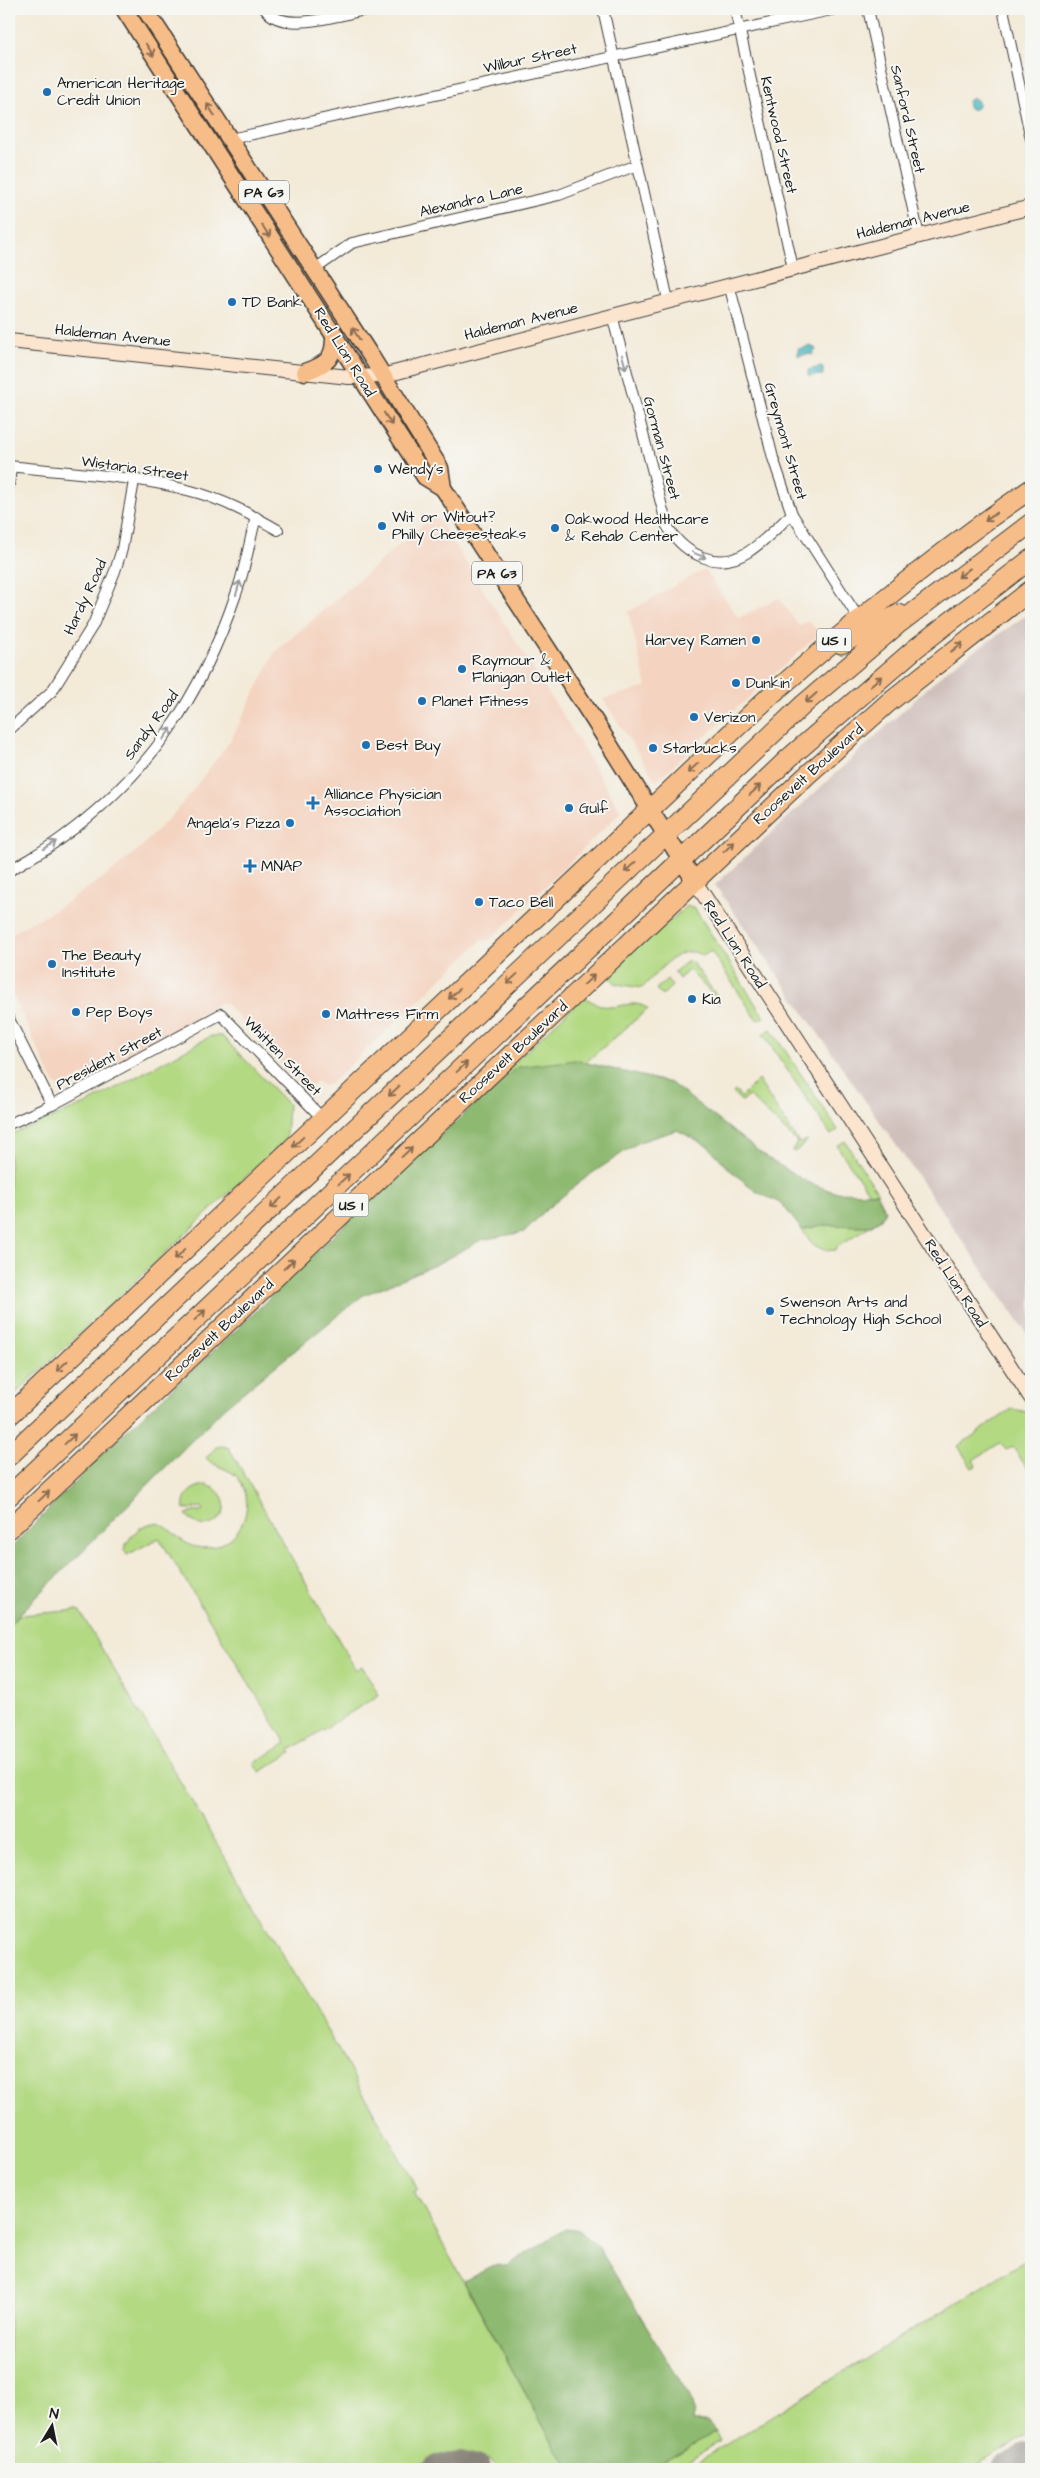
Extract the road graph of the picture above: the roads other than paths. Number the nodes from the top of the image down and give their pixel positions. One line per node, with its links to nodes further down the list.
1 (124, 9): 22 (main road, Red Lion Road / PA 63, one-way to 22)
2 (145, 9): 12 (main road, Red Lion Road / PA 63, one-way to 2)
3 (265, 9): 4 (street)
4 (369, 9)
5 (603, 9): 11 (street)
6 (735, 9): 10 (street, Kentwood Street)
7 (836, 9): 10 (street, Wilbur Street)
8 (868, 9): 16 (street, Sanford Street)
9 (1003, 9): 13 (street)
10 (740, 30): 11 (street, Wilbur Street); 17 (street, Kentwood Street)
11 (613, 56): 12 (street, Wilbur Street); 14 (street)
12 (230, 139): 18 (main road, Red Lion Road / PA 63)
13 (1031, 139)
14 (637, 165): 18 (street, Alexandra Lane); 20 (street)
15 (1031, 206): 16 (main road, Haldeman Avenue)
16 (919, 236): 17 (main road, Haldeman Avenue)
17 (793, 268): 19 (main road, Haldeman Avenue)
18 (315, 269): 25 (main road, Red Lion Road / PA 63, one-way to 18)
19 (729, 284): 20 (main road, Haldeman Avenue); 32 (street, Greymont Street)
20 (668, 300): 21 (main road, Haldeman Avenue)
21 (612, 315): 25 (main road, Haldeman Avenue); 32 (street, Gorman Street, one-way to 32)
22 (334, 333): 24 (main road); 26 (main road, Red Lion Road / PA 63)
23 (9, 341): 24 (main road, Haldeman Avenue)
24 (305, 372): 26 (main road, Haldeman Avenue)
25 (382, 376): 26 (main road, Haldeman Avenue); 30 (main road, Red Lion Road / PA 63)
26 (362, 378): 30 (main road, Red Lion Road / PA 63, one-way to 30)
27 (10, 467): 28 (street, Wistaria Street); 29 (street)
28 (134, 481): 33 (street, Wistaria Street); 43 (street, Hardy Road)
29 (9, 486)
30 (443, 488): 44 (main road, Red Lion Road / PA 63)
31 (1031, 489): 40 (highway, US 1, one-way to 40)
32 (792, 514): 40 (street, Greymont Street)
33 (256, 517): 35 (street, Wistaria Street); 47 (street, Sandy Road, one-way to 33)
34 (1031, 523): 37 (highway, US 1, one-way to 37)
35 (278, 530)
36 (1031, 559): 39 (highway, Roosevelt Boulevard / US 1)
37 (942, 590): 41 (highway); 45 (highway, US 1, one-way to 45)
38 (1031, 590): 42 (highway, Roosevelt Boulevard / US 1, one-way to 38)
39 (960, 613): 42 (highway); 46 (highway, Roosevelt Boulevard / US 1, one-way to 39)
40 (859, 619): 41 (highway, US 1)
41 (808, 662): 44 (highway, US 1, one-way to 44)
42 (889, 702): 48 (highway, Roosevelt Boulevard / US 1, one-way to 42)
43 (9, 730)
44 (650, 808): 45 (main road, Red Lion Road / PA 63); 53 (highway, US 1, one-way to 53)
45 (666, 834): 46 (main road, Red Lion Road / PA 63); 60 (highway, US 1, one-way to 60)
46 (681, 859): 48 (main road, Red Lion Road / PA 63); 55 (highway, Roosevelt Boulevard / US 1, one-way to 46)
47 (9, 871)
48 (694, 880): 51 (highway, Roosevelt Boulevard / US 1, one-way to 48); 57 (main road, Red Lion Road)
49 (221, 1014): 52 (street, President Street); 53 (street, Whitten Street)
50 (9, 1019): 52 (street)
51 (492, 1072): 55 (highway); 59 (highway, Roosevelt Boulevard / US 1, one-way to 51)
52 (52, 1106): 54 (street, President Street)
53 (322, 1119): 58 (highway, US 1, one-way to 58)
54 (9, 1124)
55 (397, 1128): 56 (highway, Roosevelt Boulevard / US 1, one-way to 55)
56 (173, 1341): 59 (highway); 61 (highway, Roosevelt Boulevard / US 1, one-way to 56)
57 (1031, 1398)
58 (9, 1416)
59 (117, 1427): 62 (highway, Roosevelt Boulevard / US 1, one-way to 59)
60 (9, 1456)
61 (9, 1496)
62 (9, 1530)

